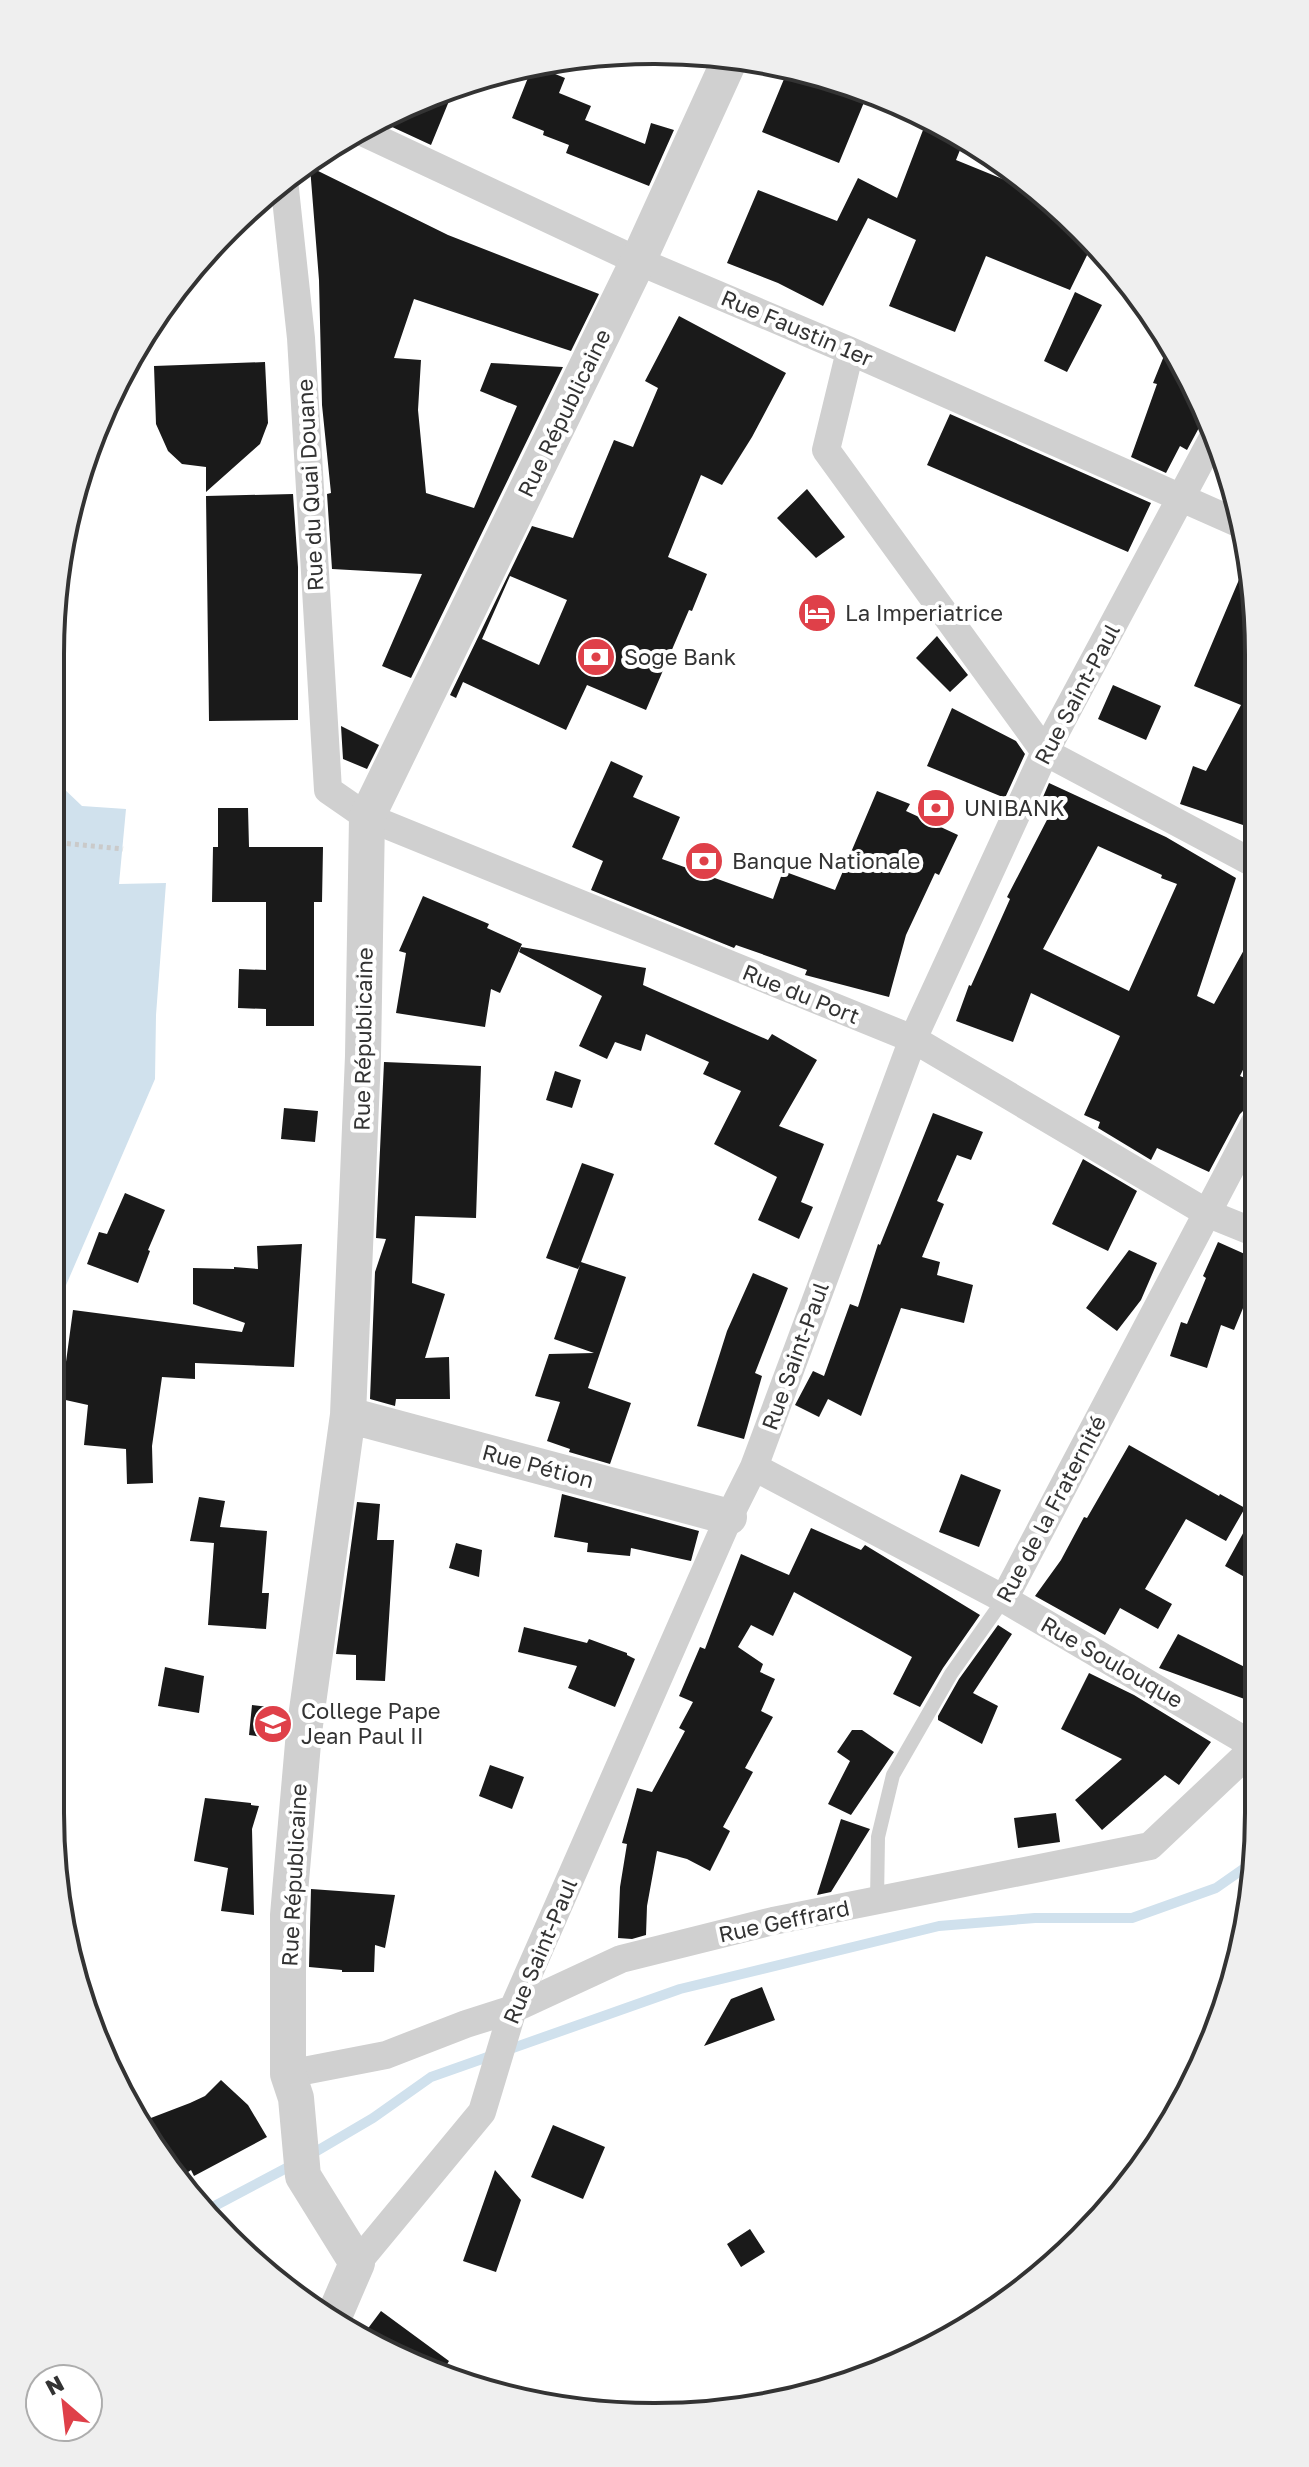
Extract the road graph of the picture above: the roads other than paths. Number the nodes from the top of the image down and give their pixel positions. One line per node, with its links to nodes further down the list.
1 (726, 68): 4 (street, Rue Républicaine)
2 (372, 136): 4 (street, Rue Faustin 1er)
3 (285, 194): 10 (street, Rue du Quai Douane)
4 (638, 261): 5 (street, Rue Faustin 1er); 11 (street, Rue Républicaine)
5 (850, 351): 7 (street, Rue Faustin 1er); 9 (street)
6 (1208, 449): 7 (street, Rue Saint-Paul)
7 (1183, 497): 8 (street, Rue Faustin 1er); 9 (street, Rue Saint-Paul)
8 (1229, 519)
9 (1045, 752): 12 (street); 13 (street, Rue Saint-Paul)
10 (328, 790): 11 (street, Rue du Port)
11 (367, 817): 13 (street, Rue du Port); 17 (street, Rue Républicaine)
12 (1245, 859)
13 (913, 1039): 15 (street, Rue du Port); 18 (street, Rue Saint-Paul)
14 (1245, 1142): 15 (street, Rue de la Fraternité)
15 (1209, 1214): 16 (street, Rue du Port); 20 (street, Rue de la Fraternité)
16 (1245, 1229)
17 (348, 1415): 19 (street, Rue Pétion); 25 (street, Rue Républicaine)
18 (754, 1467): 19 (street, Rue Saint-Paul); 20 (street, Rue Soulouque)
19 (729, 1517): 24 (street, Rue Saint-Paul)
20 (1004, 1599): 21 (street, Rue Soulouque); 23 (lane, Rue de la Fraternité)
21 (1245, 1739)
22 (1245, 1757): 23 (street, Rue Geffrard)
23 (877, 1901): 24 (street, Rue Geffrard)
24 (513, 2009): 25 (street, Rue Geffrard); 26 (street, Rue Saint-Paul)
25 (292, 2086): 26 (street, Rue Républicaine)
26 (357, 2263): 27 (street)
27 (337, 2310)

